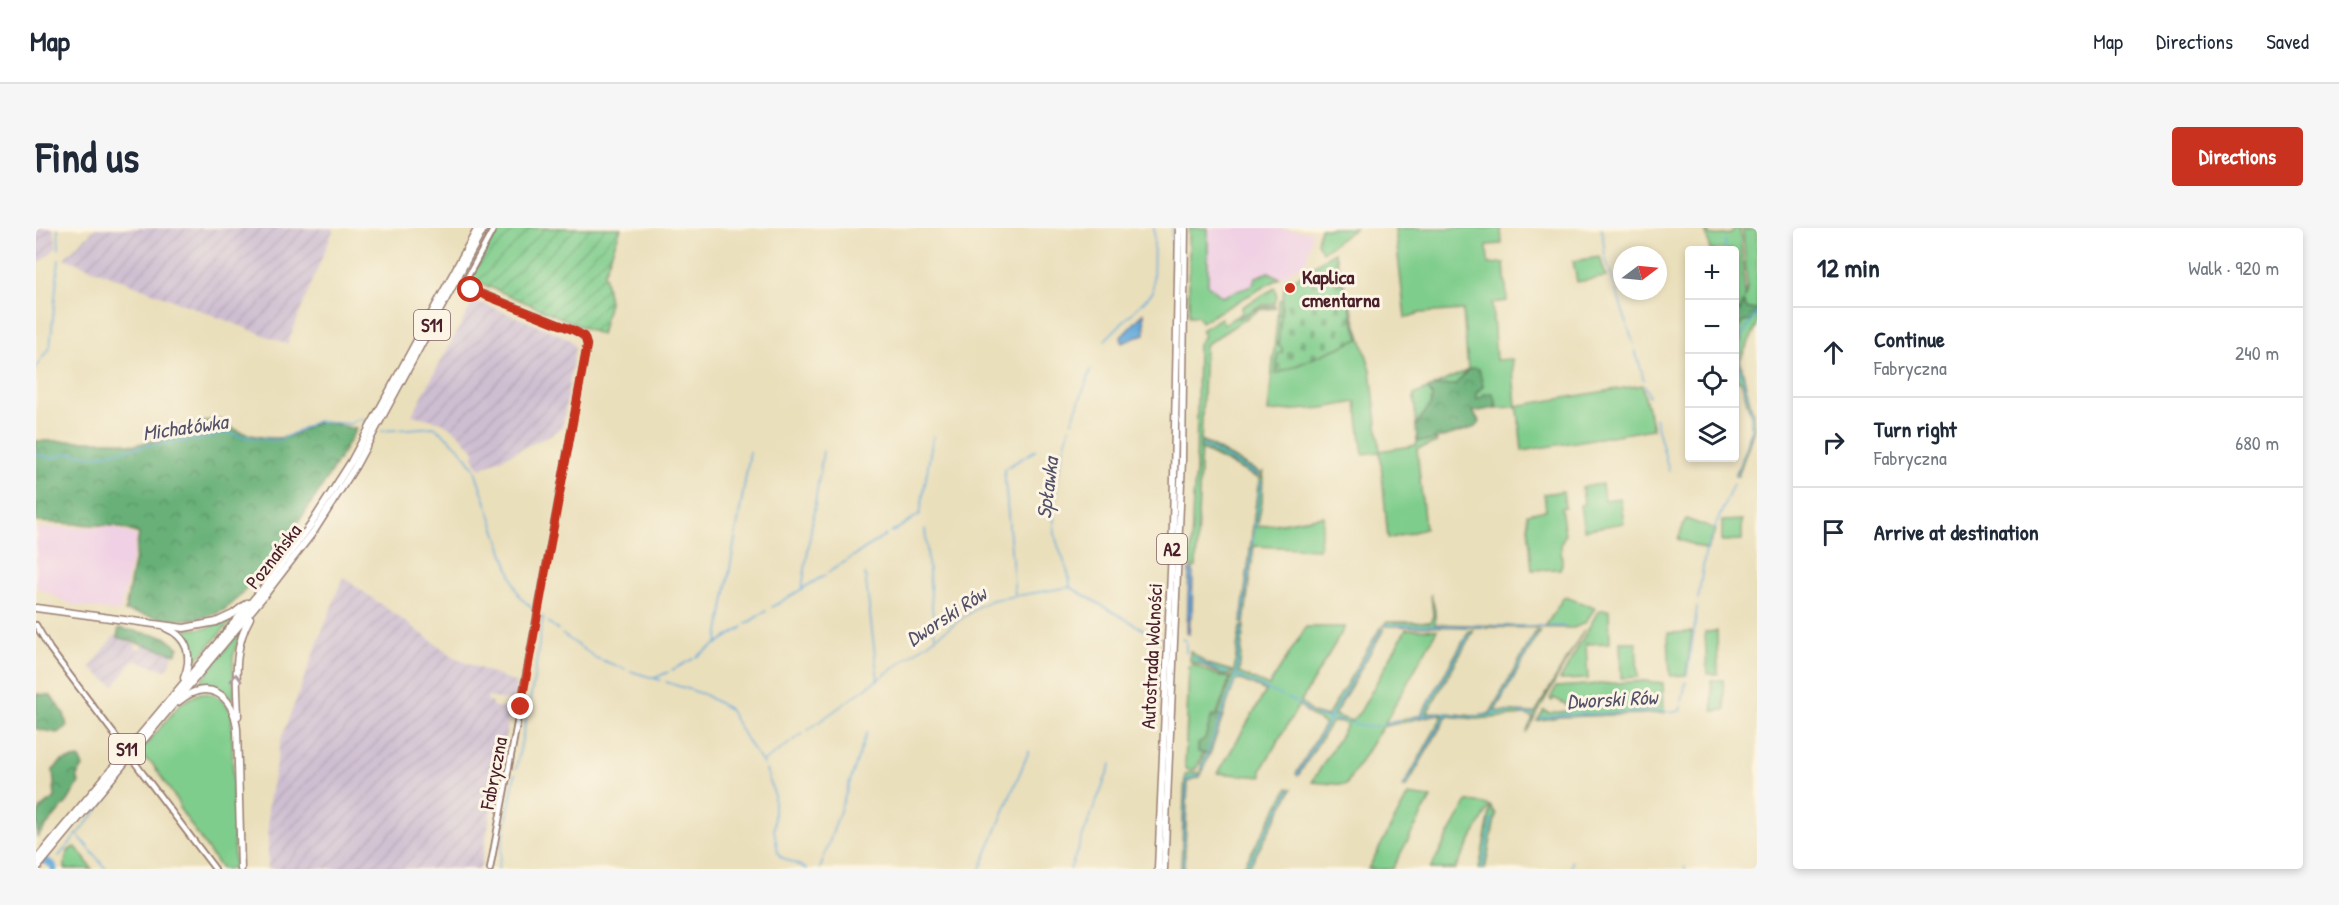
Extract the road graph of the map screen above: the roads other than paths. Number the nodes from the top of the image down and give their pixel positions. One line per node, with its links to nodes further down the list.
1 (478, 228): 6 (highway, Poznańska / S11)
2 (484, 228): 6 (highway, Poznańska / S11)
3 (494, 228): 20 (street, Fabryczna)
4 (1179, 228): 21 (highway, Autostrada Wolności / A2)
5 (1185, 228): 22 (highway, Autostrada Wolności / A2)
6 (266, 590): 9 (highway); 12 (highway, Poznańska / S11); 13 (highway, Poznańska / S11); 14 (highway, one-way to 6)
7 (37, 609): 9 (highway)
8 (36, 625): 11 (street)
9 (161, 626): 12 (highway)
10 (36, 633): 11 (street)
11 (50, 649): 19 (street, bridge)
12 (178, 689): 15 (highway, Poznańska / S11)
13 (164, 714): 14 (highway); 15 (highway, Poznańska / S11)
14 (237, 729): 17 (highway)
15 (44, 854): 16 (highway, Poznańska / S11); 18 (highway, Poznańska / S11)
16 (36, 860)
17 (241, 867)
18 (36, 869)
19 (215, 869)
20 (490, 869)
21 (1158, 869)
22 (1164, 869)

